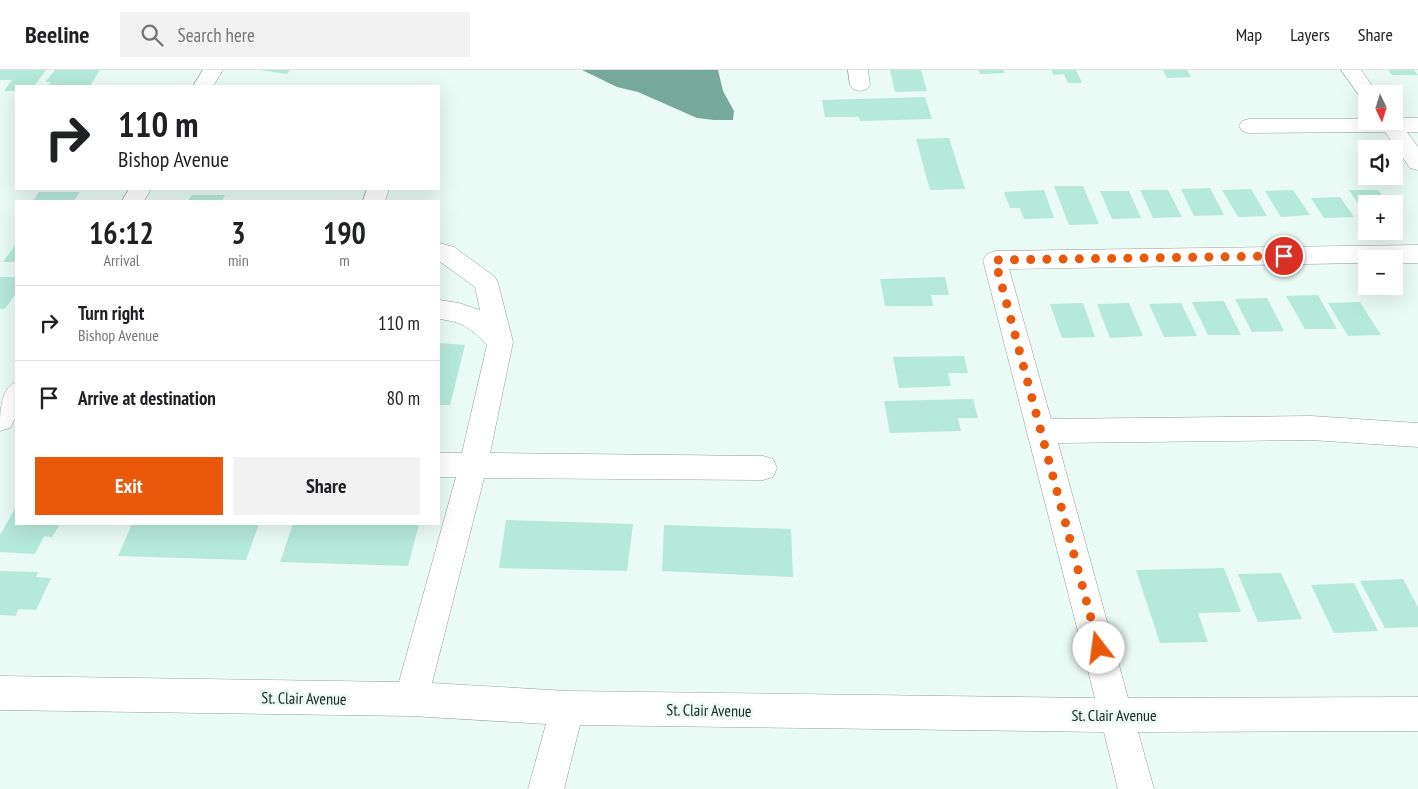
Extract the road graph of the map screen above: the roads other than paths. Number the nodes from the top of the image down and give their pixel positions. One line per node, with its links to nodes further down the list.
1 (212, 70): 3 (street)
2 (1351, 70): 4 (street)
3 (204, 85)
4 (1362, 85)
5 (1358, 124): 8 (street)
6 (1403, 124): 7 (street)
7 (1418, 125)
8 (1249, 126)
9 (1394, 130): 10 (street)
10 (1418, 164)
11 (440, 252): 14 (street)
12 (1418, 254): 17 (street)
13 (440, 310): 14 (street)
14 (500, 342): 20 (street)
15 (15, 395): 16 (street)
16 (0, 420)
17 (1041, 431): 18 (street); 26 (street)
18 (1418, 435)
19 (440, 465): 20 (street)
20 (473, 467): 21 (street); 23 (street)
21 (763, 468)
22 (0, 693): 23 (street, St. Clair Avenue)
23 (411, 699): 24 (street, St. Clair Avenue)
24 (567, 708): 26 (street, St. Clair Avenue); 27 (street)
25 (1418, 714): 26 (street, St. Clair Avenue)
26 (1116, 716): 28 (street)
27 (546, 789)
28 (1136, 789)

